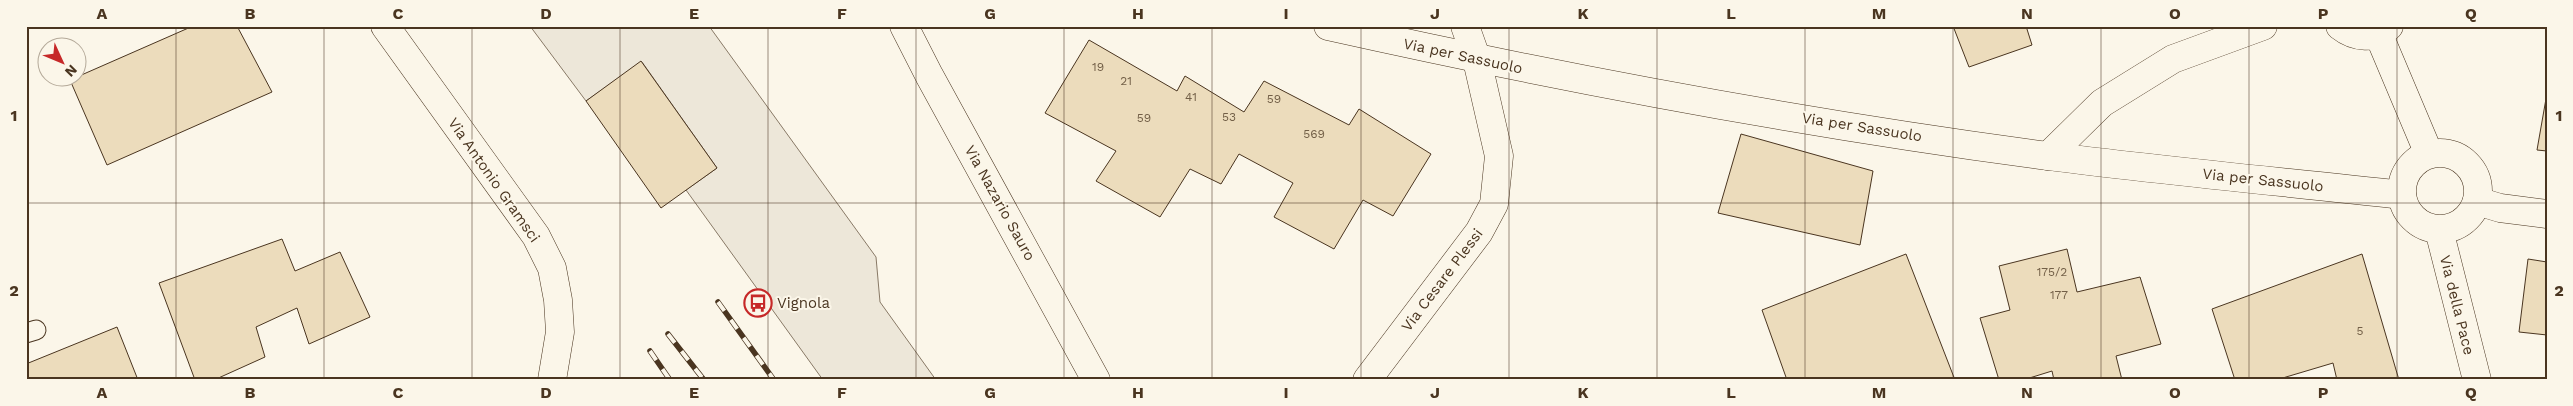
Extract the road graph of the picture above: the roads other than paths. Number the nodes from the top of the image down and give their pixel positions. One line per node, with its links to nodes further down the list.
1 (385, 26): 15 (street, Via Antonio Gramsci)
2 (904, 26): 16 (street, Via Nazario Sauro)
3 (1328, 26): 8 (street, Via per Sassuolo)
4 (1466, 26): 8 (street, Via Cesare Plessi)
5 (2263, 26): 10 (street)
6 (2340, 26): 7 (street)
7 (2384, 30): 9 (street)
8 (1477, 60): 10 (street, Via per Sassuolo); 17 (street, Via Cesare Plessi)
9 (2429, 154): 11 (street); 12 (street)
10 (2048, 156): 11 (street, Via per Sassuolo)
11 (2402, 195): 14 (street)
12 (2477, 201): 13 (street); 14 (street)
13 (2547, 214)
14 (2439, 230): 18 (street, Via della Pace)
15 (552, 380)
16 (1096, 380)
17 (1367, 380)
18 (2477, 380)

